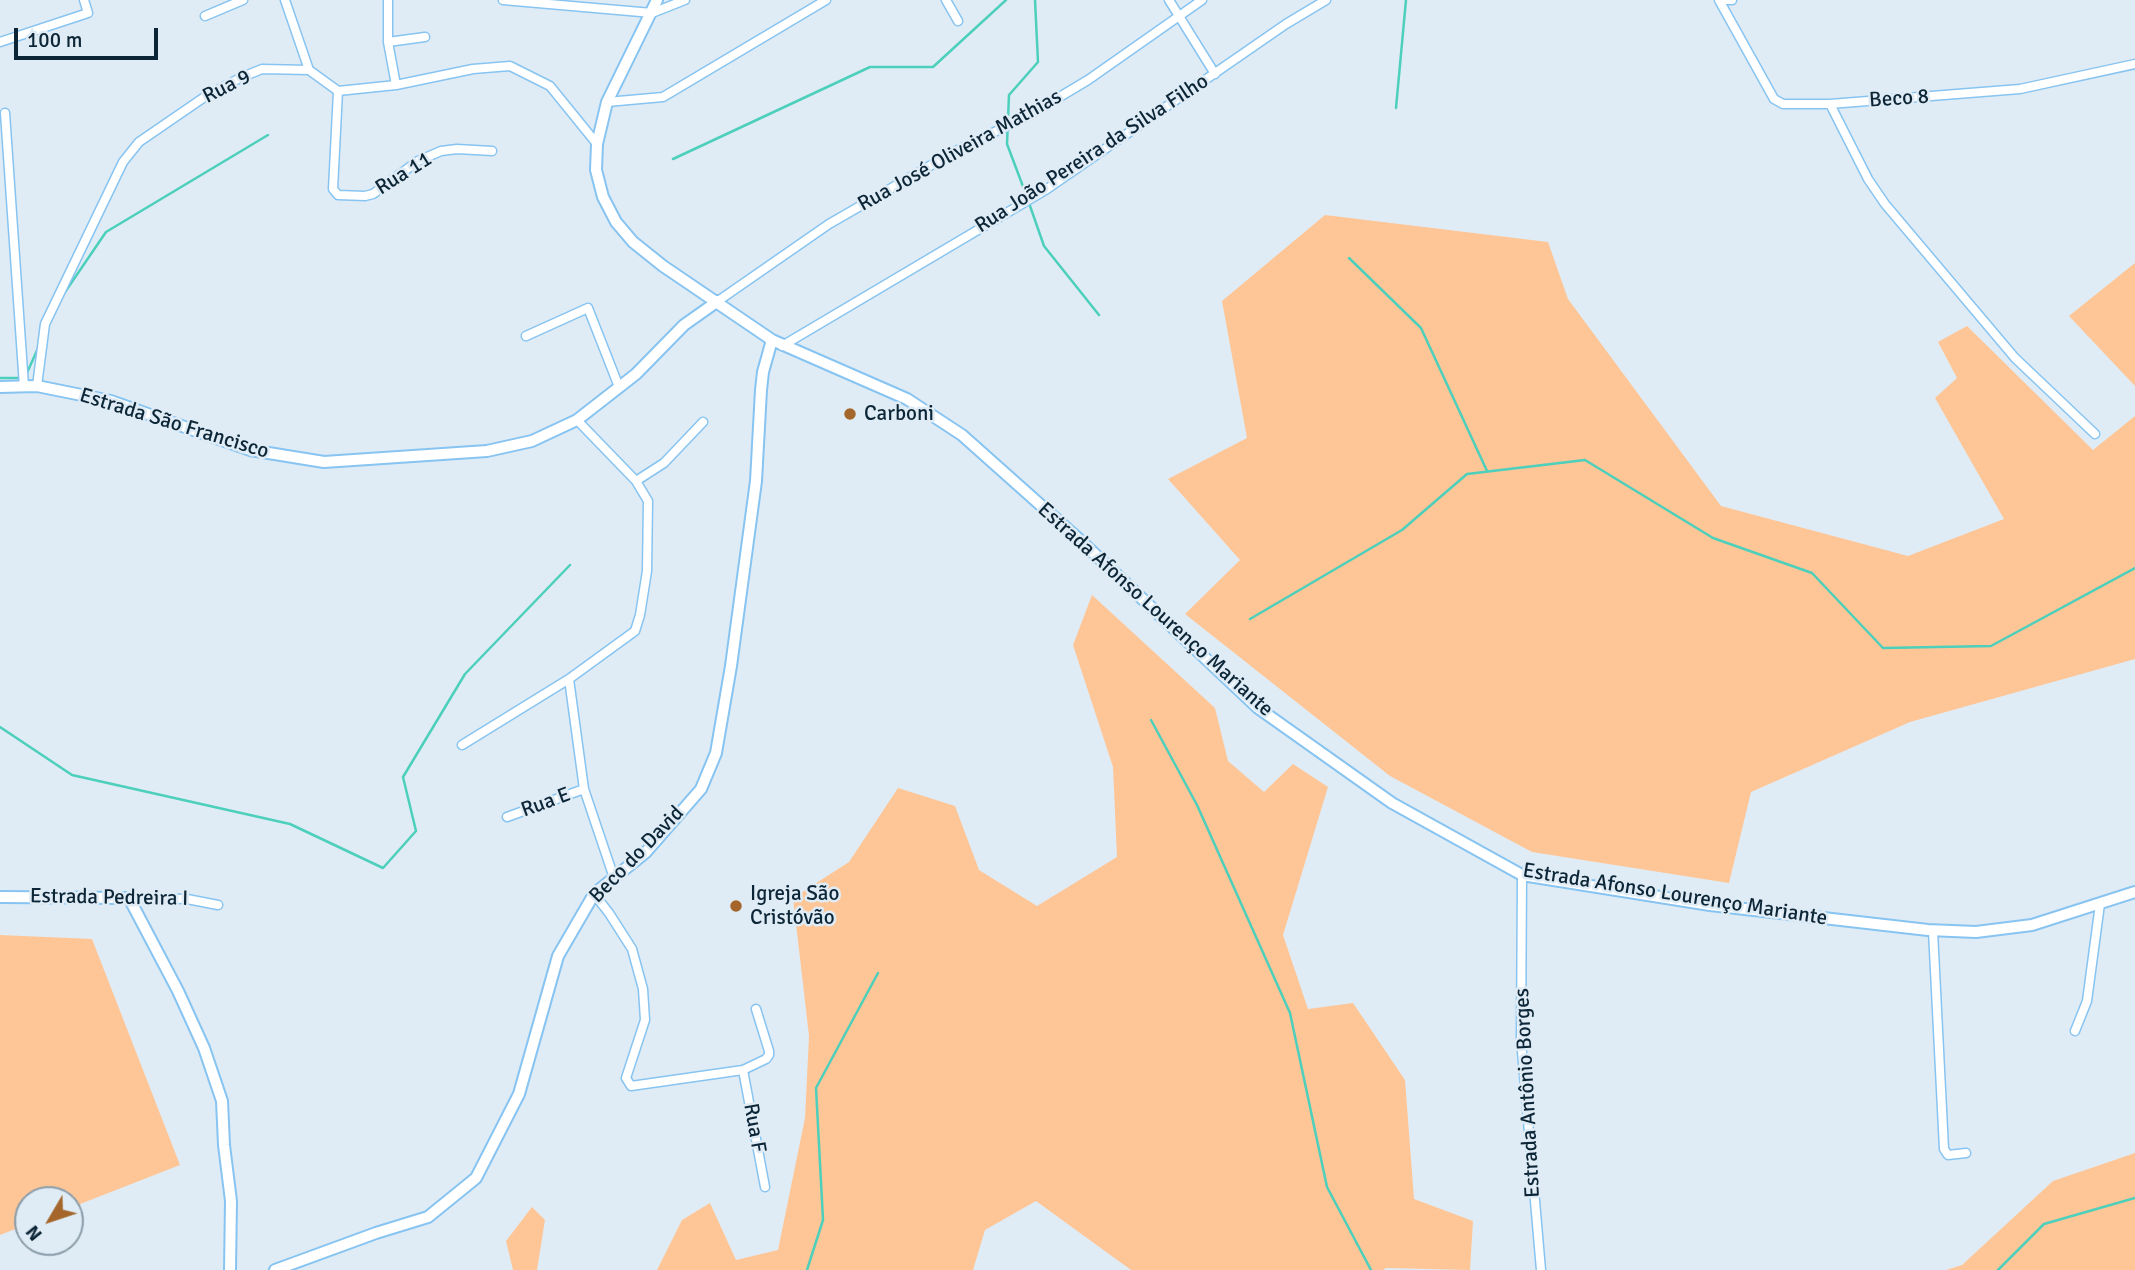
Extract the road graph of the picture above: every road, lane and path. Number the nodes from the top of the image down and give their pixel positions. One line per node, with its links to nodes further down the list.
1 (84, 0): 20 (street)
2 (243, 0): 16 (street)
3 (285, 0): 23 (street)
4 (388, 0): 21 (street)
5 (503, 0): 15 (street)
6 (657, 0): 15 (main road, Estrada Afonso Lourenço Mariante)
7 (685, 0): 15 (street)
8 (826, 0): 27 (street)
9 (946, 0): 18 (street)
10 (1170, 0): 17 (street)
11 (1202, 0): 17 (street, Rua José Oliveira Mathias)
12 (1326, 0): 24 (street, Rua João Pereira da Silva Filho)
13 (1719, 0): 14 (street); 28 (street, Beco 8)
14 (1732, 0)
15 (652, 13): 27 (main road, Estrada Afonso Lourenço Mariante)
16 (205, 16)
17 (1178, 16): 24 (street); 32 (street, Rua José Oliveira Mathias)
18 (958, 21)
19 (425, 37): 21 (street)
20 (0, 42)
21 (388, 42): 25 (street)
22 (2135, 64): 28 (street, Beco 8)
23 (309, 71): 26 (street); 36 (street, Rua 9)
24 (1215, 74): 34 (street, Rua João Pereira da Silva Filho)
25 (396, 85): 26 (street); 30 (street)
26 (338, 91): 31 (street, Rua 11)
27 (607, 102): 30 (main road, Estrada Afonso Lourenço Mariante)
28 (1830, 104): 41 (street)
29 (5, 113): 35 (street)
30 (597, 144): 32 (main road, Estrada Afonso Lourenço Mariante)
31 (492, 151)
32 (718, 301): 34 (main road, Estrada Afonso Lourenço Mariante); 38 (main road, Estrada São Francisco)
33 (526, 336): 38 (street)
34 (777, 343): 47 (main road, Estrada Afonso Lourenço Mariante); 48 (main road, Beco do David)
35 (24, 381): 36 (main road, Estrada São Francisco); 37 (main road, Estrada São Francisco)
36 (37, 386): 39 (main road, Estrada São Francisco)
37 (0, 387)
38 (619, 387): 39 (main road, Estrada São Francisco)
39 (577, 420): 42 (street)
40 (704, 422): 42 (street)
41 (2095, 434)
42 (636, 481): 43 (street)
43 (569, 679): 44 (street); 45 (street)
44 (462, 745)
45 (584, 789): 46 (street, Rua E); 48 (street)
46 (507, 817)
47 (1522, 875): 55 (main road, Estrada Afonso Lourenço Mariante); 63 (street, Estrada Antônio Borges)
48 (614, 878): 50 (main road, Beco do David)
49 (2135, 892): 53 (main road, Estrada Afonso Lourenço Mariante)
50 (594, 894): 58 (street); 62 (main road, Beco do David)
51 (0, 897): 52 (main road, Estrada Pedreira I)
52 (129, 898): 54 (street, Estrada Pedreira I); 61 (main road)
53 (2100, 904): 55 (main road, Estrada Afonso Lourenço Mariante); 57 (street)
54 (218, 905)
55 (1933, 931): 59 (street)
56 (756, 1009): 58 (street)
57 (2075, 1031)
58 (743, 1070): 60 (street, Rua F)
59 (1966, 1153)
60 (765, 1187)
61 (230, 1270)
62 (275, 1270)
63 (1541, 1270)

